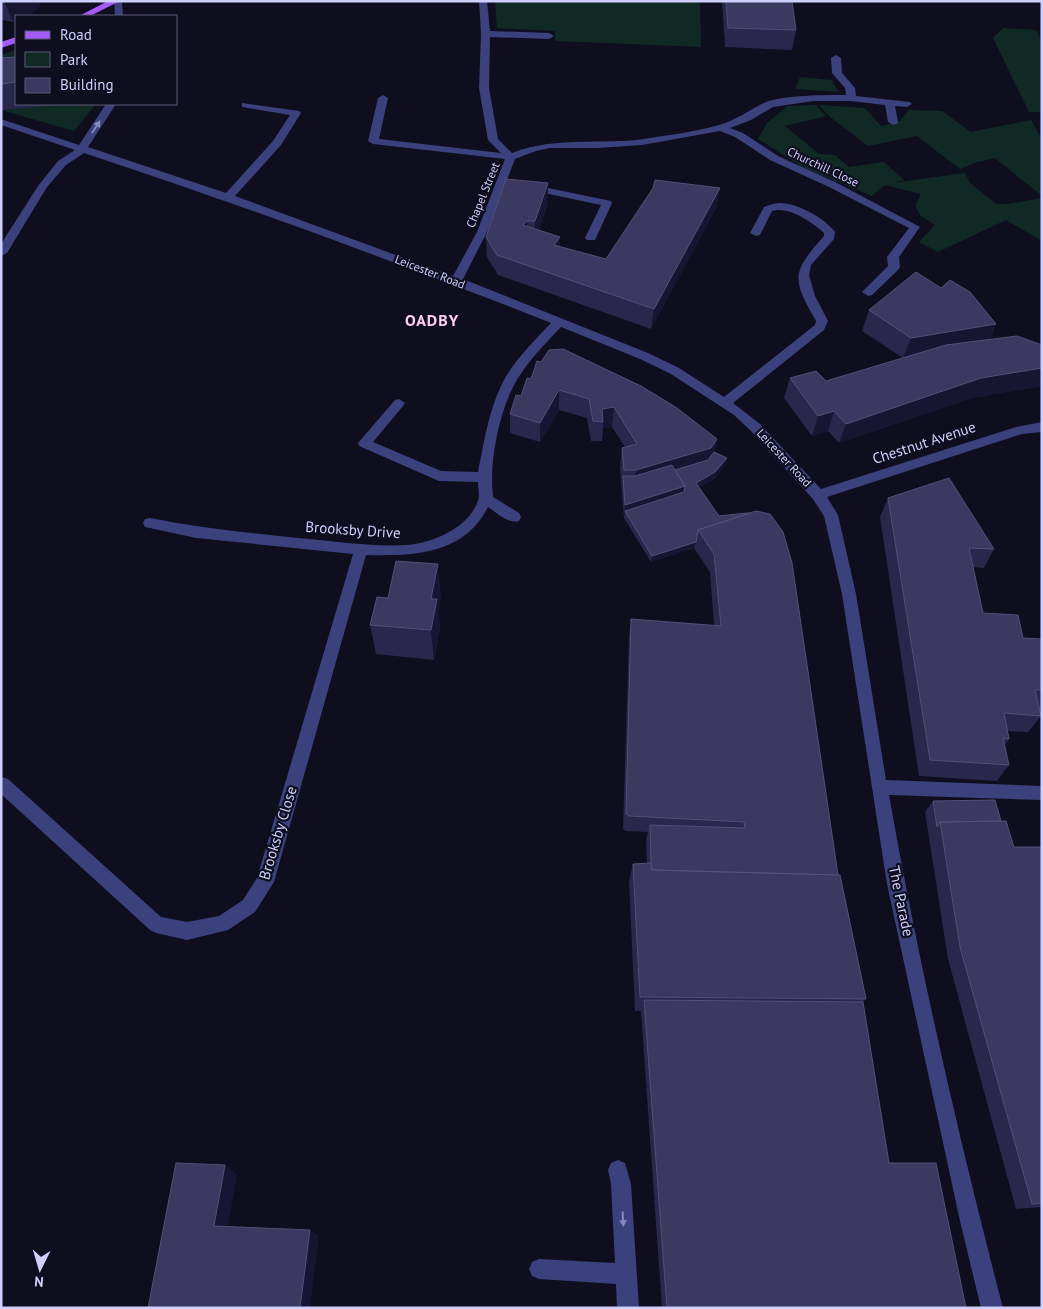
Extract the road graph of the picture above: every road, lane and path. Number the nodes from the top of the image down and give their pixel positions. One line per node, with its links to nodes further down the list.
1 (117, 1): 3 (main road); 4 (street)
2 (483, 1): 5 (street, Chapel Street)
3 (85, 15)
4 (119, 15)
5 (486, 34): 6 (street); 20 (street, Chapel Street)
6 (549, 36)
7 (15, 40): 8 (main road)
8 (1, 45)
9 (836, 58): 11 (street)
10 (382, 98): 20 (street)
11 (851, 98): 12 (street); 18 (street)
12 (889, 102): 13 (street); 17 (street)
13 (907, 104)
14 (110, 105): 19 (street, one-way to 14)
15 (245, 105): 22 (street)
16 (1, 122): 19 (street, Leicester Road)
17 (893, 122)
18 (721, 128): 20 (street); 27 (street, Churchill Close)
19 (81, 150): 22 (street, Leicester Road); 25 (street)
20 (512, 157): 21 (street, Chapel Street)
21 (511, 183): 24 (street); 26 (street, Chapel Street)
22 (228, 197): 26 (street, Leicester Road)
23 (756, 233): 29 (street)
24 (591, 238)
25 (1, 253)
26 (456, 281): 28 (street, Leicester Road)
27 (868, 292)
28 (558, 322): 29 (street, Leicester Road); 32 (street)
29 (725, 402): 33 (street, Leicester Road)
30 (399, 403): 32 (street)
31 (1042, 427): 33 (street, Chestnut Avenue)
32 (484, 477): 34 (street)
33 (818, 495): 39 (street, The Parade)
34 (486, 499): 35 (street); 37 (street, Brooksby Drive)
35 (514, 517)
36 (150, 523): 37 (street, Brooksby Drive)
37 (361, 549): 38 (street, Brooksby Close)
38 (2, 784)
39 (879, 787): 40 (street); 45 (street, The Parade)
40 (1042, 793)
41 (618, 1170): 43 (street, one-way to 43)
42 (539, 1269): 43 (street)
43 (626, 1274): 44 (street)
44 (628, 1308)
45 (992, 1308)

